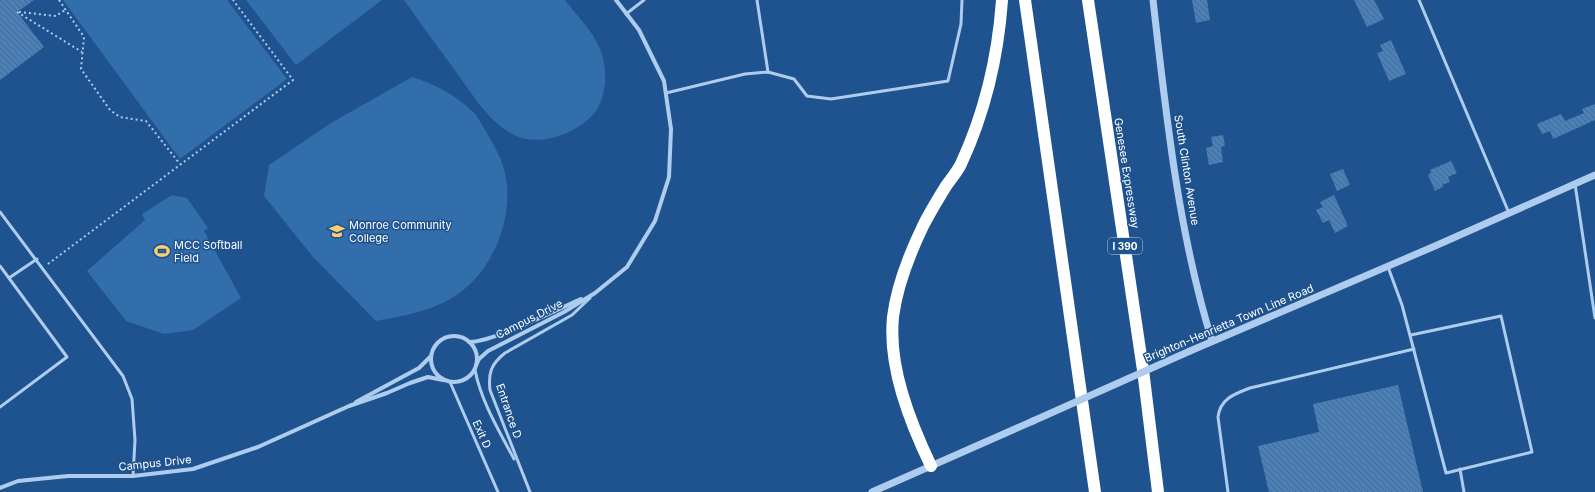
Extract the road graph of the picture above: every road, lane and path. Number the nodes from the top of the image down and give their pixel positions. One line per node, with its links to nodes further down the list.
1 (59, 0): 12 (path)
2 (233, 0): 17 (path)
3 (616, 0): 13 (street, Campus Drive)
4 (644, 0): 13 (lane)
5 (756, 0): 15 (lane)
6 (962, 0): 15 (lane)
7 (1002, 0): 39 (highway)
8 (1025, 0): 47 (highway)
9 (1088, 0): 48 (highway, Genesee Expressway / I 390)
10 (1153, 0): 30 (street, South Clinton Avenue)
11 (1419, 0): 21 (lane)
12 (65, 10): 14 (path); 14 (path)
13 (626, 14): 16 (street, Campus Drive)
14 (82, 53): 17 (path)
15 (768, 72): 16 (lane)
16 (666, 93): 27 (street, Campus Drive)
17 (180, 164): 25 (path)
18 (1595, 175): 19 (street, Brighton-Henrietta Town Line Road)
19 (1575, 184): 21 (street, Brighton-Henrietta Town Line Road); 28 (lane)
20 (0, 212): 22 (lane)
21 (1509, 213): 24 (street, Brighton-Henrietta Town Line Road)
22 (36, 259): 25 (lane); 26 (lane)
23 (0, 266): 26 (lane)
24 (1388, 266): 29 (lane); 30 (street, Brighton-Henrietta Town Line Road)
25 (43, 267): 42 (lane)
26 (9, 278): 38 (lane)
27 (594, 293): 31 (street, Campus Drive); 34 (street, Campus Drive); 40 (lane, Entrance D)
28 (1595, 318)
29 (1411, 335): 32 (lane); 41 (lane)
30 (1212, 341): 39 (street, Brighton-Henrietta Town Line Road, bridge)
31 (469, 342): 33 (street); 34 (street)
32 (1414, 349): 41 (lane); 49 (lane)
33 (431, 356): 35 (street); 37 (street, Campus Drive)
34 (475, 367): 36 (street); 40 (lane, Entrance D)
35 (443, 380): 36 (street); 37 (street, Campus Drive)
36 (450, 382): 44 (lane, Exit D)
37 (349, 406): 42 (street, Campus Drive)
38 (0, 407)
39 (931, 466): 46 (street, Brighton-Henrietta Town Line Road)
40 (519, 468): 45 (lane, Entrance D)
41 (1460, 469): 50 (lane)
42 (134, 476): 43 (street, Campus Drive)
43 (0, 488)
44 (498, 492)
45 (530, 492)
46 (872, 492)
47 (1095, 492)
48 (1158, 492)
49 (1228, 492)
50 (1464, 492)

